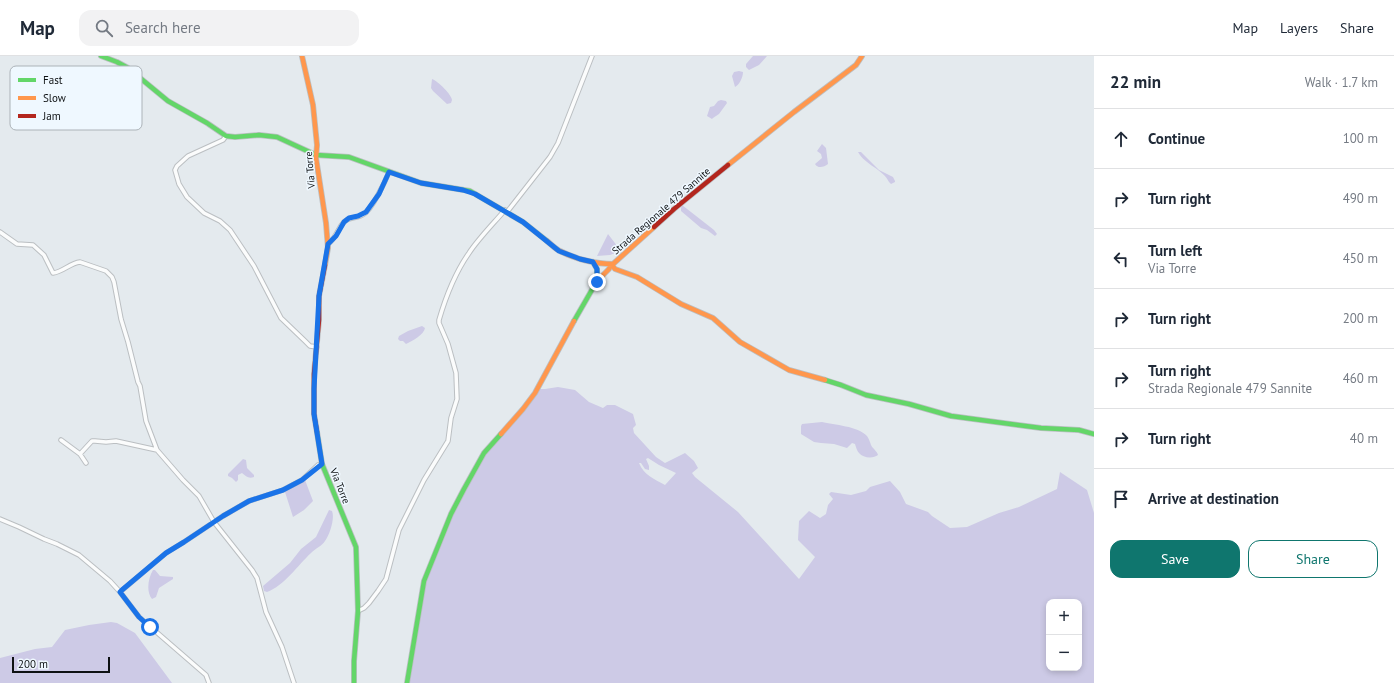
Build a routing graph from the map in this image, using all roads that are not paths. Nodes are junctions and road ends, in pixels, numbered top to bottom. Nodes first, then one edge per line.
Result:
1 (101, 56) edge
2 (115, 56) edge
3 (302, 56) edge
4 (592, 56) edge
5 (862, 56) edge
6 (117, 62) junction
7 (124, 66) edge
8 (142, 79) edge
9 (226, 136) junction
10 (316, 155) junction
11 (389, 172) junction
12 (506, 211) junction
13 (0, 232) edge
14 (328, 244) junction
15 (593, 262) junction
16 (611, 264) junction
17 (597, 282) junction
18 (317, 347) junction
19 (1094, 434) edge
20 (60, 440) dead end
21 (157, 450) junction
22 (80, 454) junction
23 (86, 464) dead end
24 (322, 464) junction
25 (0, 519) edge
26 (214, 522) junction
27 (120, 592) junction
28 (358, 611) junction
29 (209, 683) edge
30 (294, 683) edge
31 (354, 683) edge
32 (407, 683) edge

1 - 6 main road
2 - 6 street
3 - 10 main road, Via Torre
4 - 12 street
5 - 16 main road, Strada Regionale 479 Sannite
6 - 7 main road
8 - 9 main road
9 - 10 main road, Strada Regionale 479 Sannite
9 - 18 street
10 - 11 main road, Strada Regionale 479 Sannite
10 - 14 main road, Via Torre
11 - 12 main road, Strada Regionale 479 Sannite
11 - 14 street
12 - 15 main road, Strada Regionale 479 Sannite
12 - 28 street
13 - 21 street
14 - 18 main road, Via Torre
15 - 16 main road, Strada Regionale 479 Sannite
15 - 17 main road
16 - 17 main road
16 - 19 main road
17 - 32 main road
18 - 24 main road, Via Torre
20 - 22 street
21 - 22 street
21 - 26 street
22 - 23 street
24 - 26 street
24 - 28 main road, Via Torre
25 - 27 street
26 - 27 street
26 - 30 street
27 - 29 street
28 - 31 main road, Via Torre

